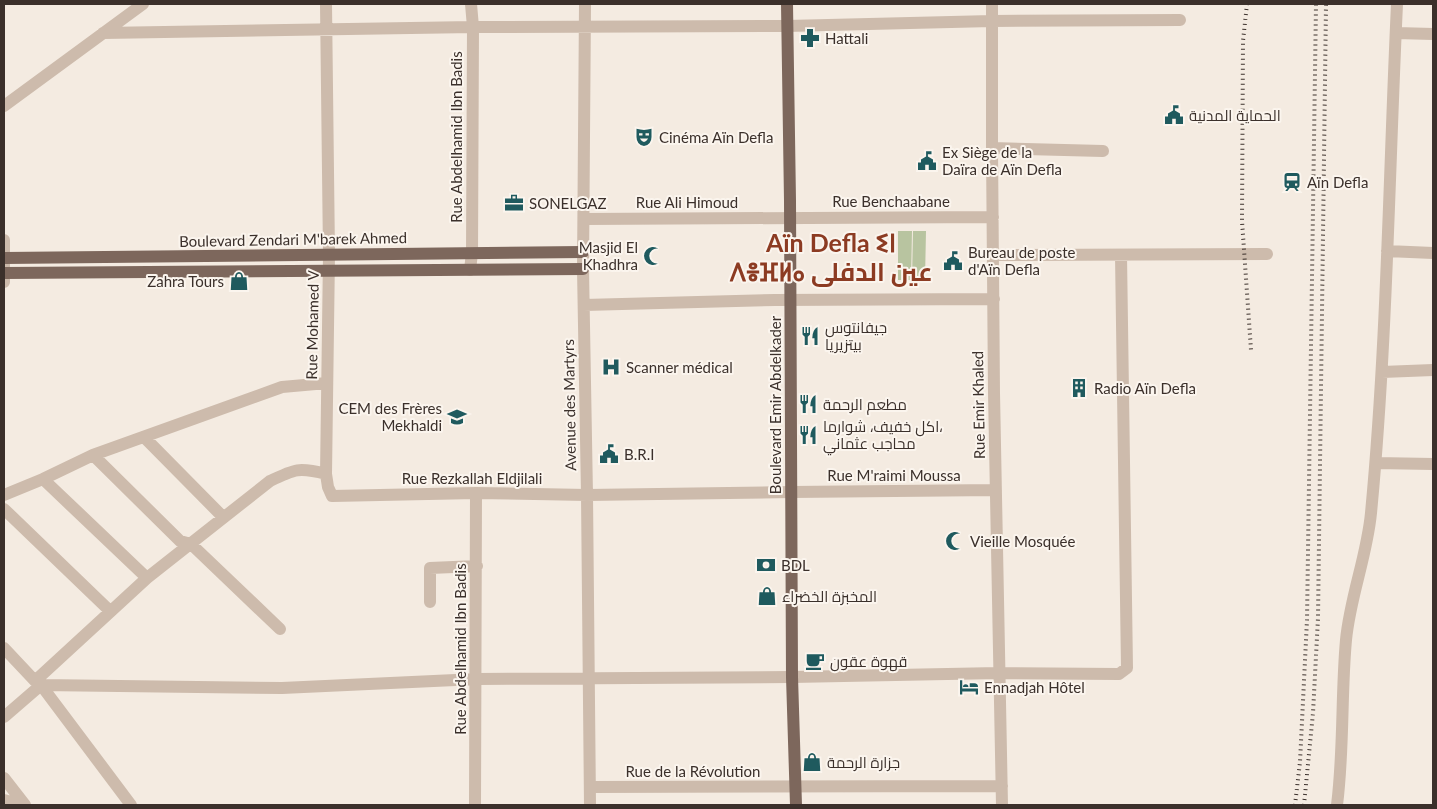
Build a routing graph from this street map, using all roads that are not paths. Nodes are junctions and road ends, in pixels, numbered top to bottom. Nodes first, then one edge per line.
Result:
1 (142, 4) edge
2 (326, 4) edge
3 (472, 4) edge
4 (585, 4) edge
5 (788, 4) edge
6 (992, 4) edge
7 (1397, 4) edge
8 (1180, 20) dead end
9 (992, 21) junction
10 (787, 26) junction
11 (473, 27) junction
12 (584, 27) junction
13 (326, 29) junction
14 (103, 33) junction
15 (1396, 33) junction
16 (1433, 34) edge
17 (4, 106) edge
18 (992, 148) junction
19 (1104, 151) dead end
20 (992, 217) junction
21 (790, 218) junction
22 (584, 219) junction
23 (4, 240) edge
24 (1387, 251) junction
25 (583, 252) junction
26 (472, 253) junction
27 (1433, 253) edge
28 (1266, 254) dead end
29 (330, 255) junction
30 (993, 255) junction
31 (1121, 255) junction
32 (4, 258) edge
33 (583, 268) junction
34 (329, 270) junction
35 (470, 270) junction
36 (4, 276) edge
37 (994, 299) junction
38 (791, 300) junction
39 (584, 305) junction
40 (1433, 370) edge
41 (1382, 372) junction
42 (327, 383) junction
43 (144, 437) junction
44 (93, 455) junction
45 (1376, 463) junction
46 (1433, 464) edge
47 (326, 474) junction
48 (43, 479) junction
49 (996, 490) junction
50 (792, 492) junction
51 (476, 493) junction
52 (4, 494) edge
53 (588, 495) junction
54 (332, 496) joint
55 (4, 509) edge
56 (223, 517) junction
57 (191, 544) junction
58 (476, 566) junction
59 (147, 578) junction
60 (430, 602) dead end
61 (110, 611) junction
62 (280, 630) dead end
63 (4, 648) edge
64 (999, 673) junction
65 (792, 677) junction
66 (589, 678) junction
67 (477, 679) junction
68 (38, 683) junction
69 (4, 717) edge
70 (4, 778) edge
71 (1002, 786) junction
72 (590, 787) junction
73 (797, 788) junction
74 (4, 800) edge
75 (23, 805) edge
76 (131, 805) edge
77 (475, 805) edge
78 (590, 805) edge
79 (796, 805) edge
80 (1002, 805) edge
81 (1337, 805) edge

1 - 14 street
2 - 13 street, Rue Mohamed V
3 - 11 street, Rue Abdelhamid Ibn Badis
4 - 12 street, Avenue des Martyrs
5 - 10 main road, Boulevard Emir Abdelkader
6 - 9 street, Rue Emir Khaled
7 - 15 street
8 - 9 street
9 - 10 street
9 - 18 street, Rue Emir Khaled
10 - 12 street
10 - 21 main road, Boulevard Emir Abdelkader
11 - 12 street
11 - 13 street
11 - 26 street, Rue Abdelhamid Ibn Badis
12 - 22 street, Avenue des Martyrs
13 - 14 street
13 - 29 street, Rue Mohamed V
14 - 17 street
15 - 16 street
15 - 24 street
18 - 19 street
18 - 20 street, Rue Emir Khaled
20 - 21 street, Rue Benchaabane
20 - 30 street, Rue Emir Khaled
21 - 22 street, Rue Ali Himoud
21 - 38 main road, Boulevard Emir Abdelkader
22 - 25 street, Avenue des Martyrs
23 - 32 street
24 - 27 street
24 - 41 street
25 - 26 main road, Boulevard Zendari M'barek Ahmed
25 - 33 street, Avenue des Martyrs
26 - 29 main road, Boulevard Zendari M'barek Ahmed
26 - 35 street, Rue Abdelhamid Ibn Badis
28 - 31 street
29 - 32 main road, Boulevard Zendari M'barek Ahmed
29 - 34 street, Rue Mohamed V
30 - 31 street
30 - 37 street, Rue Emir Khaled
31 - 64 street
32 - 36 street
33 - 35 main road
33 - 39 street, Avenue des Martyrs
34 - 35 main road
34 - 36 main road
34 - 42 street, Rue Mohamed V
37 - 38 street
37 - 49 street, Rue Emir Khaled
38 - 39 street
38 - 50 main road, Boulevard Emir Abdelkader
39 - 53 street, Avenue des Martyrs
40 - 41 street
41 - 45 street
42 - 43 street
42 - 47 street, Rue Mohamed V
43 - 44 street
43 - 56 street
44 - 48 street
44 - 57 street
45 - 46 street
45 - 81 street
47 - 54 street, Rue Mohamed V
47 - 56 street
48 - 52 street
48 - 59 street
49 - 50 street, Rue M'raimi Moussa
49 - 64 street, Rue Emir Khaled
50 - 53 street, Rue Rezkallah Eldjilali
50 - 65 main road, Boulevard Emir Abdelkader
51 - 53 street, Rue Rezkallah Eldjilali
51 - 54 street, Rue Rezkallah Eldjilali
51 - 58 street, Rue Abdelhamid Ibn Badis
53 - 66 street, Avenue des Martyrs
55 - 61 street
56 - 57 street
57 - 59 street
57 - 62 street
58 - 60 street
58 - 67 street, Rue Abdelhamid Ibn Badis
59 - 61 street
61 - 68 street
63 - 68 street
64 - 65 street
64 - 71 street, Rue Emir Khaled
65 - 66 street
65 - 73 main road, Boulevard Emir Abdelkader
66 - 67 street
66 - 72 street, Avenue des Martyrs
67 - 68 street
67 - 77 street, Rue Abdelhamid Ibn Badis
68 - 69 street
68 - 76 street
70 - 75 street
71 - 73 street, Rue de la Révolution
71 - 80 street, Rue Emir Khaled
72 - 73 street, Rue de la Révolution
72 - 78 street, Avenue des Martyrs
73 - 79 main road, Boulevard Emir Abdelkader
74 - 75 street

